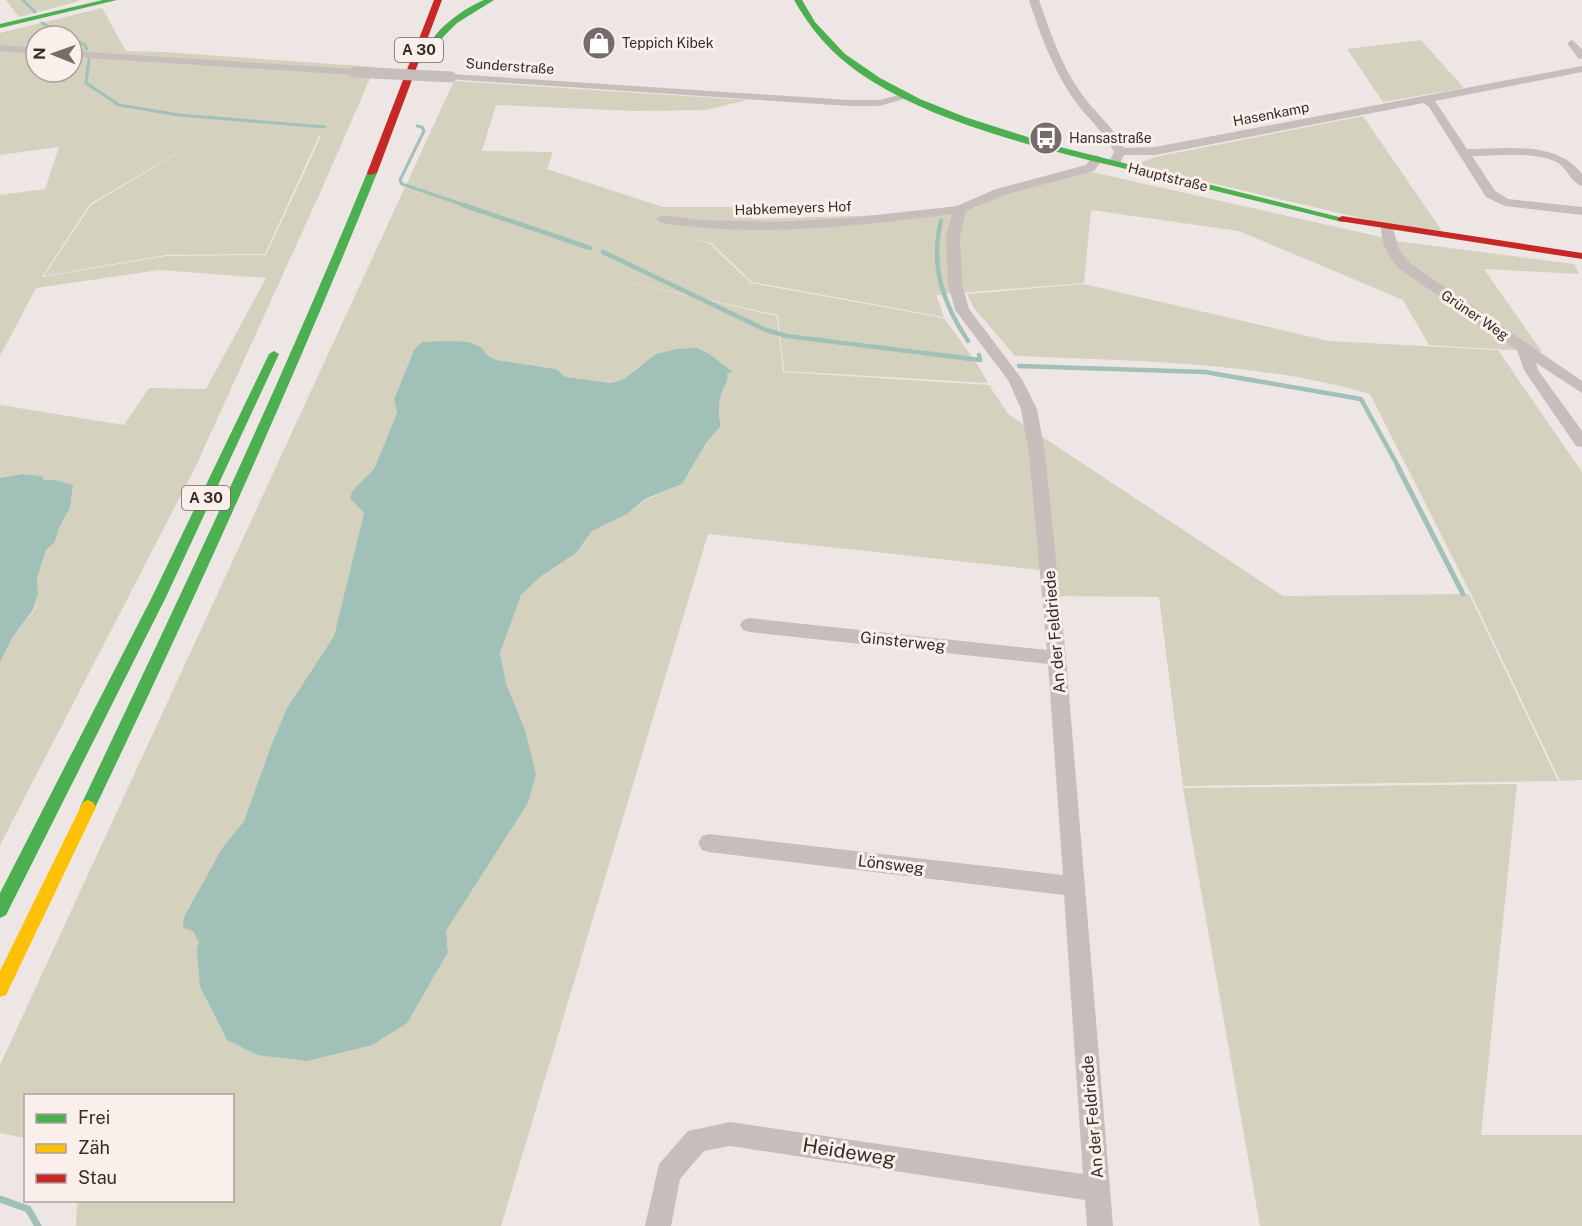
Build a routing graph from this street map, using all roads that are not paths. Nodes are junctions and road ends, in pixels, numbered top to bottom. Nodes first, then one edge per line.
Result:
1 (113, 0) edge
2 (438, 0) edge
3 (490, 0) edge
4 (798, 0) edge
5 (1034, 0) edge
6 (0, 26) edge
7 (1572, 43) dead end
8 (0, 48) edge
9 (24, 50) edge
10 (84, 55) edge
11 (1582, 56) edge
12 (396, 65) dead end
13 (1582, 69) edge
14 (387, 87) dead end
15 (908, 96) junction
16 (401, 100) junction
17 (1427, 100) junction
18 (1462, 152) junction
19 (1110, 158) junction
20 (1582, 182) edge
21 (960, 209) junction
22 (1582, 211) edge
23 (662, 219) dead end
24 (1386, 228) junction
25 (1582, 256) edge
26 (280, 340) dead end
27 (1524, 348) junction
28 (1582, 388) edge
29 (1582, 442) edge
30 (749, 625) dead end
31 (1057, 658) junction
32 (709, 843) dead end
33 (1073, 886) junction
34 (0, 910) edge
35 (0, 989) edge
36 (1097, 1189) junction
37 (658, 1226) edge
38 (1100, 1226) edge

1 - 6 main road
2 - 16 main road, A 30
3 - 16 main road
4 - 15 main road, Hauptstraße
5 - 19 street
7 - 11 street
8 - 9 street
10 - 15 street, Sunderstraße, bridge
12 - 14 main road, A 30
13 - 17 street, Hasenkamp
15 - 19 main road, Hauptstraße
16 - 35 main road, A 30
17 - 18 street
17 - 19 street, Hasenkamp
18 - 20 street
18 - 22 street
19 - 21 street
19 - 24 main road, Hauptstraße
21 - 23 street, Habkemeyers Hof
21 - 31 street, An der Feldriede
24 - 25 main road, Hauptstraße
24 - 27 street, Grüner Weg
26 - 34 main road, A 30
27 - 28 street, Grüner Weg
27 - 29 street
30 - 31 street, Ginsterweg
31 - 33 street, An der Feldriede
32 - 33 street, Lönsweg
33 - 36 street, An der Feldriede
36 - 37 street, Heideweg
36 - 38 street, An der Feldriede

